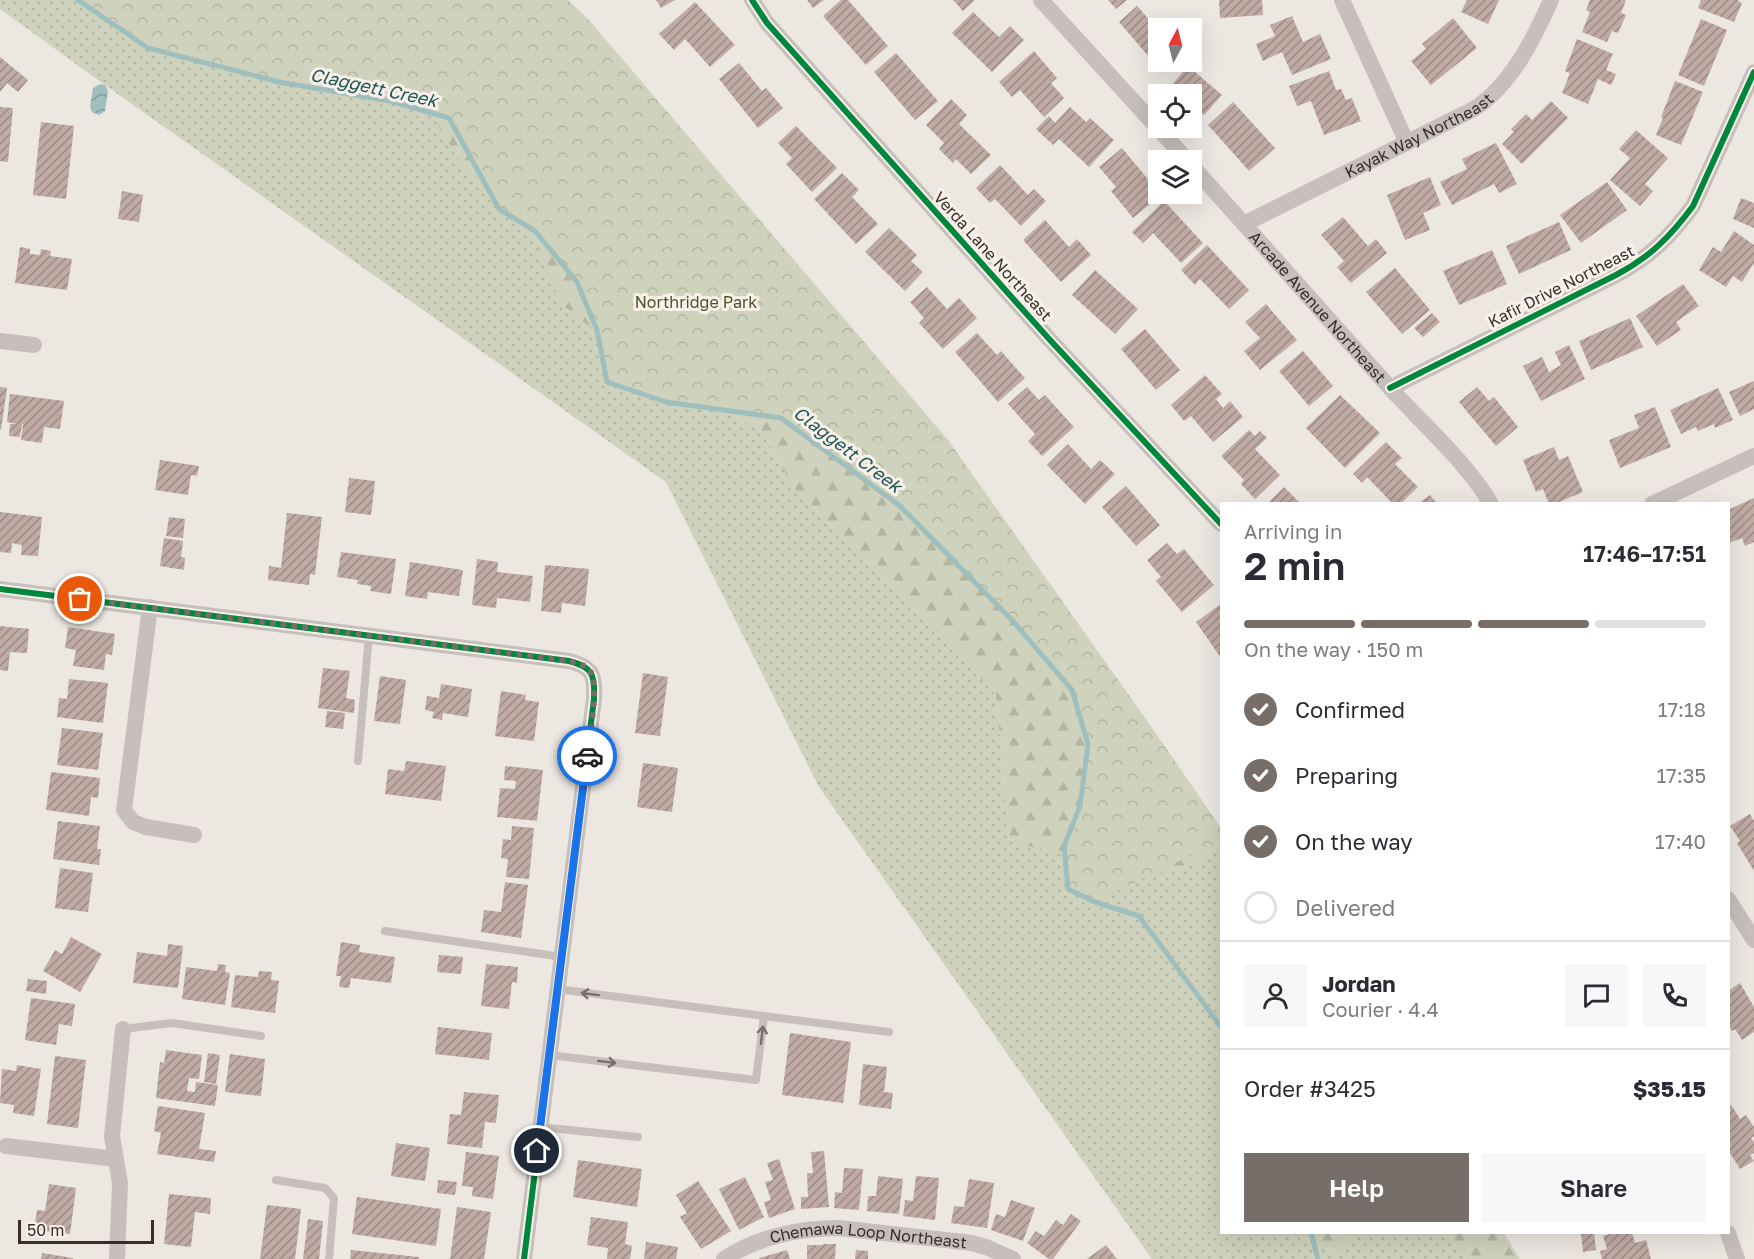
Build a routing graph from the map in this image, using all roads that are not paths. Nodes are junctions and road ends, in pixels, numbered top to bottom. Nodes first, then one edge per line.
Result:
1 (752, 0) edge
2 (1041, 0) edge
3 (1342, 0) edge
4 (1551, 0) edge
5 (1754, 72) edge
6 (1407, 143) junction
7 (1178, 150) edge
8 (1202, 177) edge
9 (1244, 224) junction
10 (0, 341) edge
11 (34, 345) dead end
12 (1390, 388) junction
13 (1754, 456) edge
14 (1490, 502) edge
15 (1656, 502) edge
16 (1220, 523) edge
17 (0, 589) edge
18 (150, 607) junction
19 (369, 635) junction
20 (358, 761) dead end
21 (194, 835) dead end
22 (1730, 902) edge
23 (385, 931) dead end
24 (1754, 940) edge
25 (562, 957) junction
26 (557, 989) junction
27 (764, 1016) junction
28 (123, 1029) joint
29 (889, 1032) dead end
30 (261, 1036) dead end
31 (549, 1055) junction
32 (540, 1127) junction
33 (638, 1137) dead end
34 (6, 1146) dead end
35 (116, 1159) junction
36 (276, 1180) dead end
37 (1728, 1234) edge
38 (117, 1259) edge
39 (329, 1259) edge
40 (524, 1259) edge
41 (724, 1259) edge
42 (1013, 1259) edge
43 (1737, 1259) edge

1 - 16 street, Verda Lane Northeast
2 - 7 street
3 - 6 street
4 - 6 street, Kayak Way Northeast
5 - 12 street, Kafir Drive Northeast
6 - 9 street, Kayak Way Northeast
8 - 9 street, Arcade Avenue Northeast
9 - 12 street, Arcade Avenue Northeast
10 - 11 street
12 - 14 street, Arcade Avenue Northeast
13 - 15 street
17 - 18 street
18 - 19 street
18 - 21 street
19 - 20 lane
19 - 25 street
22 - 24 street
23 - 25 lane
25 - 26 street
27 -> 26 lane
26 - 31 street
27 - 29 lane
31 -> 27 lane
28 - 30 lane
28 - 35 street
31 - 32 street
32 - 33 lane
32 - 40 street
34 - 35 street
35 - 38 street
36 - 39 lane
37 - 43 street
41 - 42 street, Chemawa Loop Northeast

